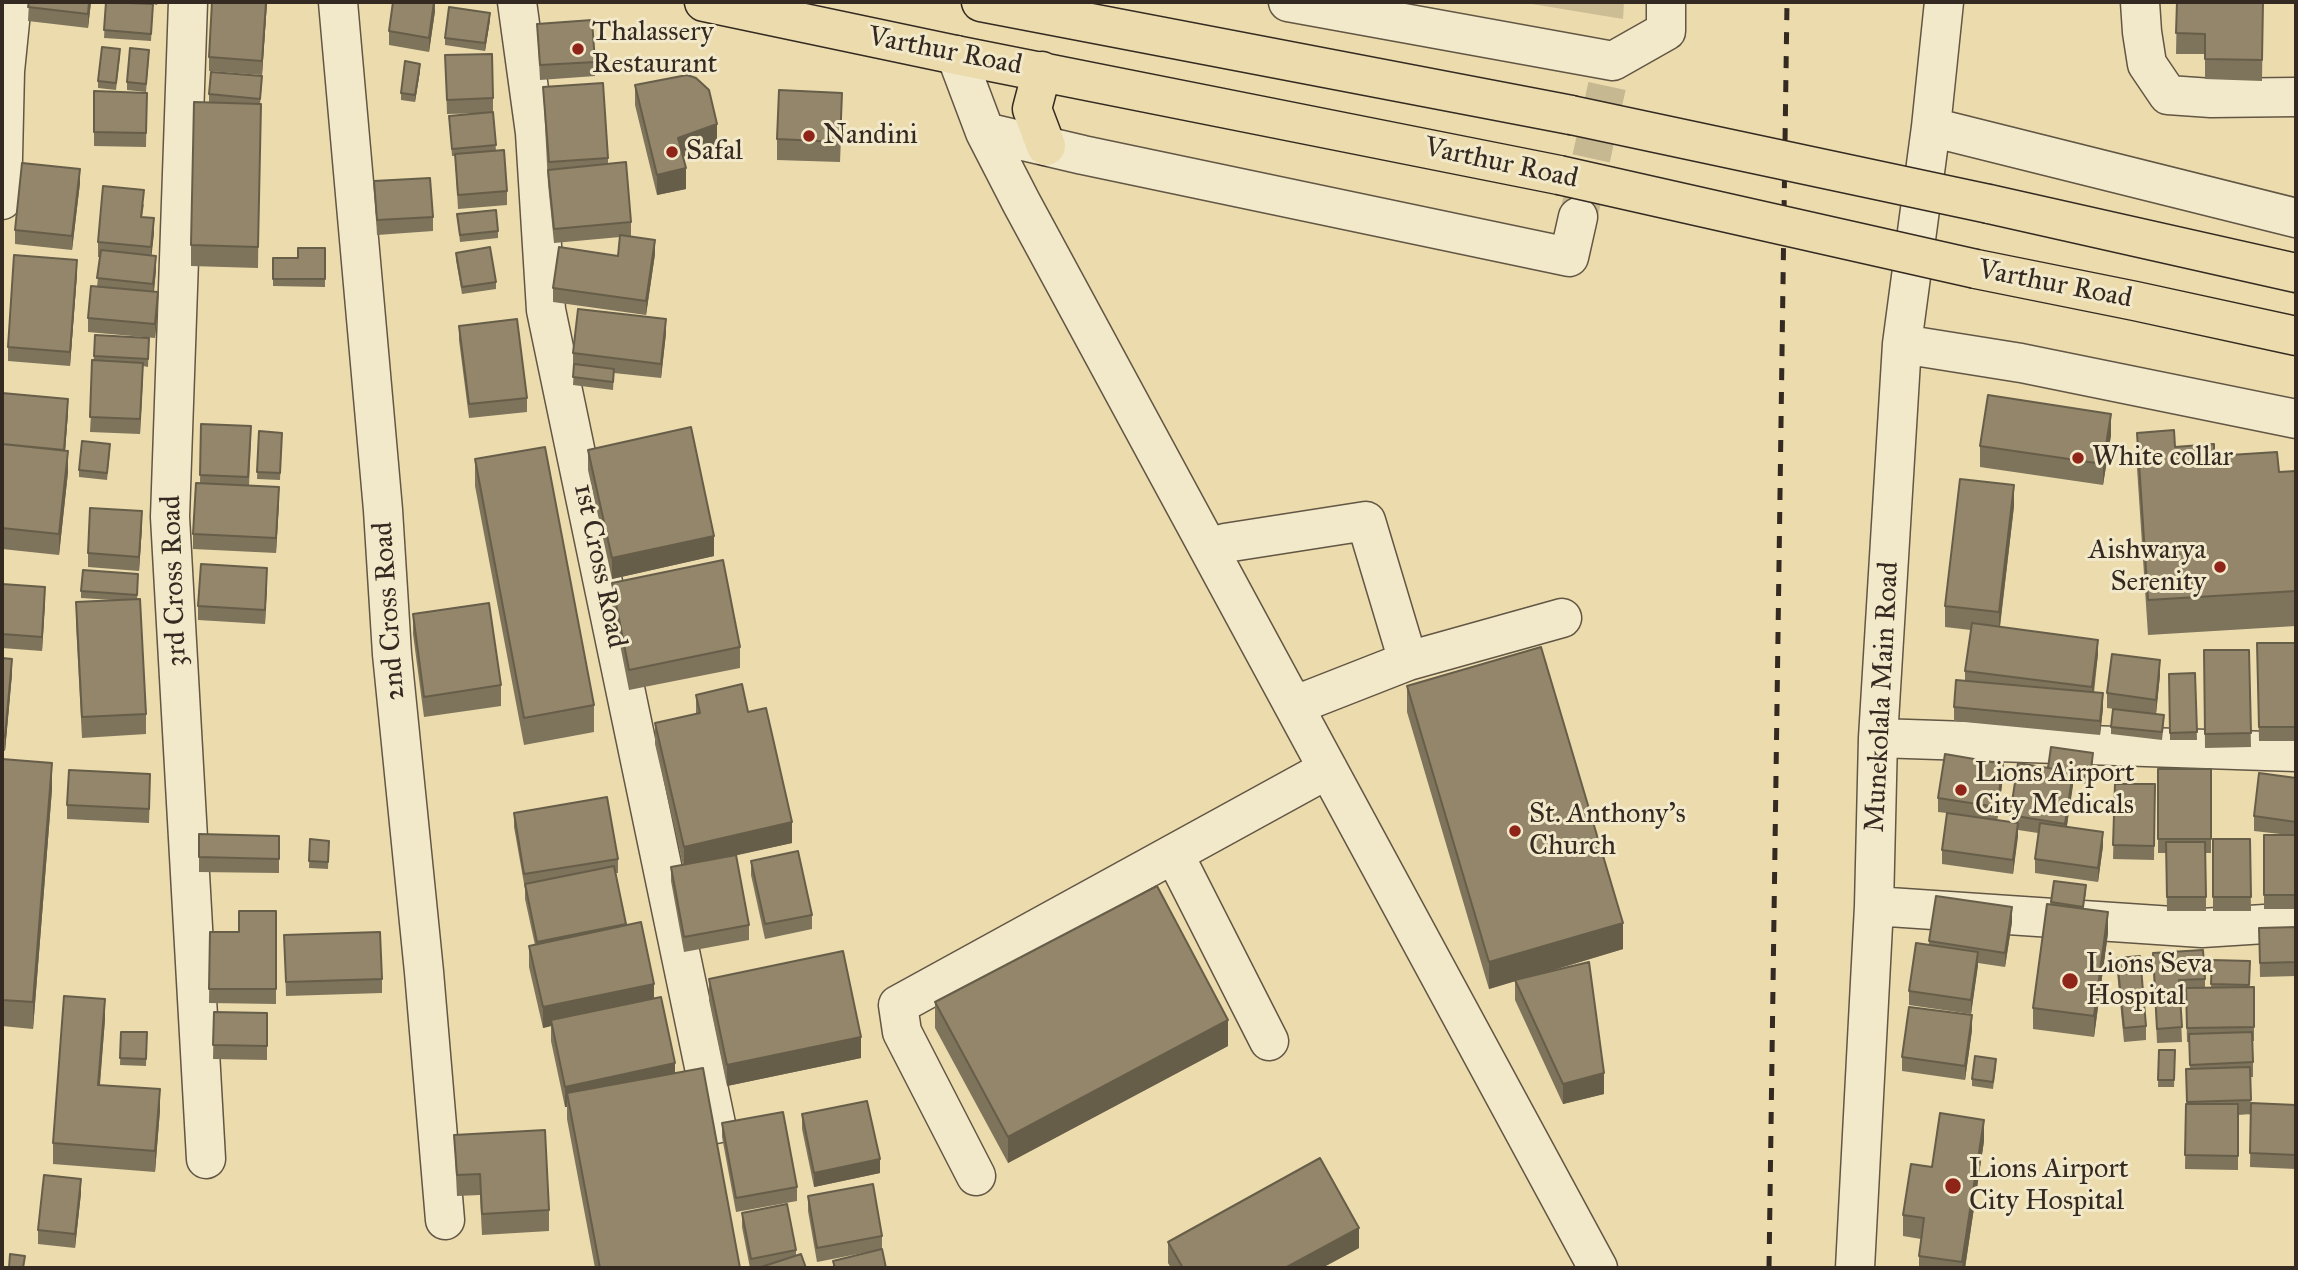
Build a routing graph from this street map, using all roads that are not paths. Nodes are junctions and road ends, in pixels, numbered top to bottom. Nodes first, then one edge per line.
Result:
1 (12, 2) edge
2 (188, 2) edge
3 (338, 2) edge
4 (517, 2) edge
5 (704, 2) edge
6 (981, 2) edge
7 (1289, 2) edge
8 (1666, 2) edge
9 (1944, 2) edge
10 (2140, 2) edge
11 (956, 55) junction
12 (1042, 71) junction
13 (2296, 97) edge
14 (1931, 127) junction
15 (985, 132) junction
16 (1046, 146) junction
17 (2, 200) edge
18 (1578, 217) tunnel mouth
19 (2296, 218) edge
20 (2296, 273) edge
21 (2296, 336) edge
22 (1902, 344) junction
23 (2296, 419) edge
24 (1209, 549) junction
25 (1562, 618) dead end
26 (1408, 661) junction
27 (1293, 704) junction
28 (1878, 738) junction
29 (2296, 752) edge
30 (1328, 769) junction
31 (1174, 854) junction
32 (1874, 906) junction
33 (2296, 922) edge
34 (1269, 1041) dead end
35 (716, 1124) edge
36 (206, 1159) dead end
37 (976, 1176) dead end
38 (445, 1220) dead end
39 (1598, 1268) edge
40 (1855, 1268) edge

1 - 17 street
2 - 36 street, 3rd Cross Road
3 - 38 street, 2nd Cross Road
4 - 35 street, 1st Cross Road
5 - 11 main road, Varthur Road
6 - 20 main road, Varthur Road, bridge
7 - 8 street
9 - 14 street, Munekolala Main Road
10 - 13 street
11 - 12 main road, Varthur Road
11 - 15 street
12 - 16 main road
12 - 21 main road, Varthur Road, bridge
14 - 19 street
14 - 22 street, Munekolala Main Road
15 - 16 street
15 - 24 street
16 - 18 street
22 - 23 street
22 - 28 street, Munekolala Main Road
24 - 26 street
24 - 27 street
25 - 26 street
26 - 27 street
27 - 30 street
28 - 29 street
28 - 32 street, Munekolala Main Road
30 - 31 street
30 - 39 street
31 - 34 street
31 - 37 street
32 - 33 street
32 - 40 street, Munekolala Main Road

